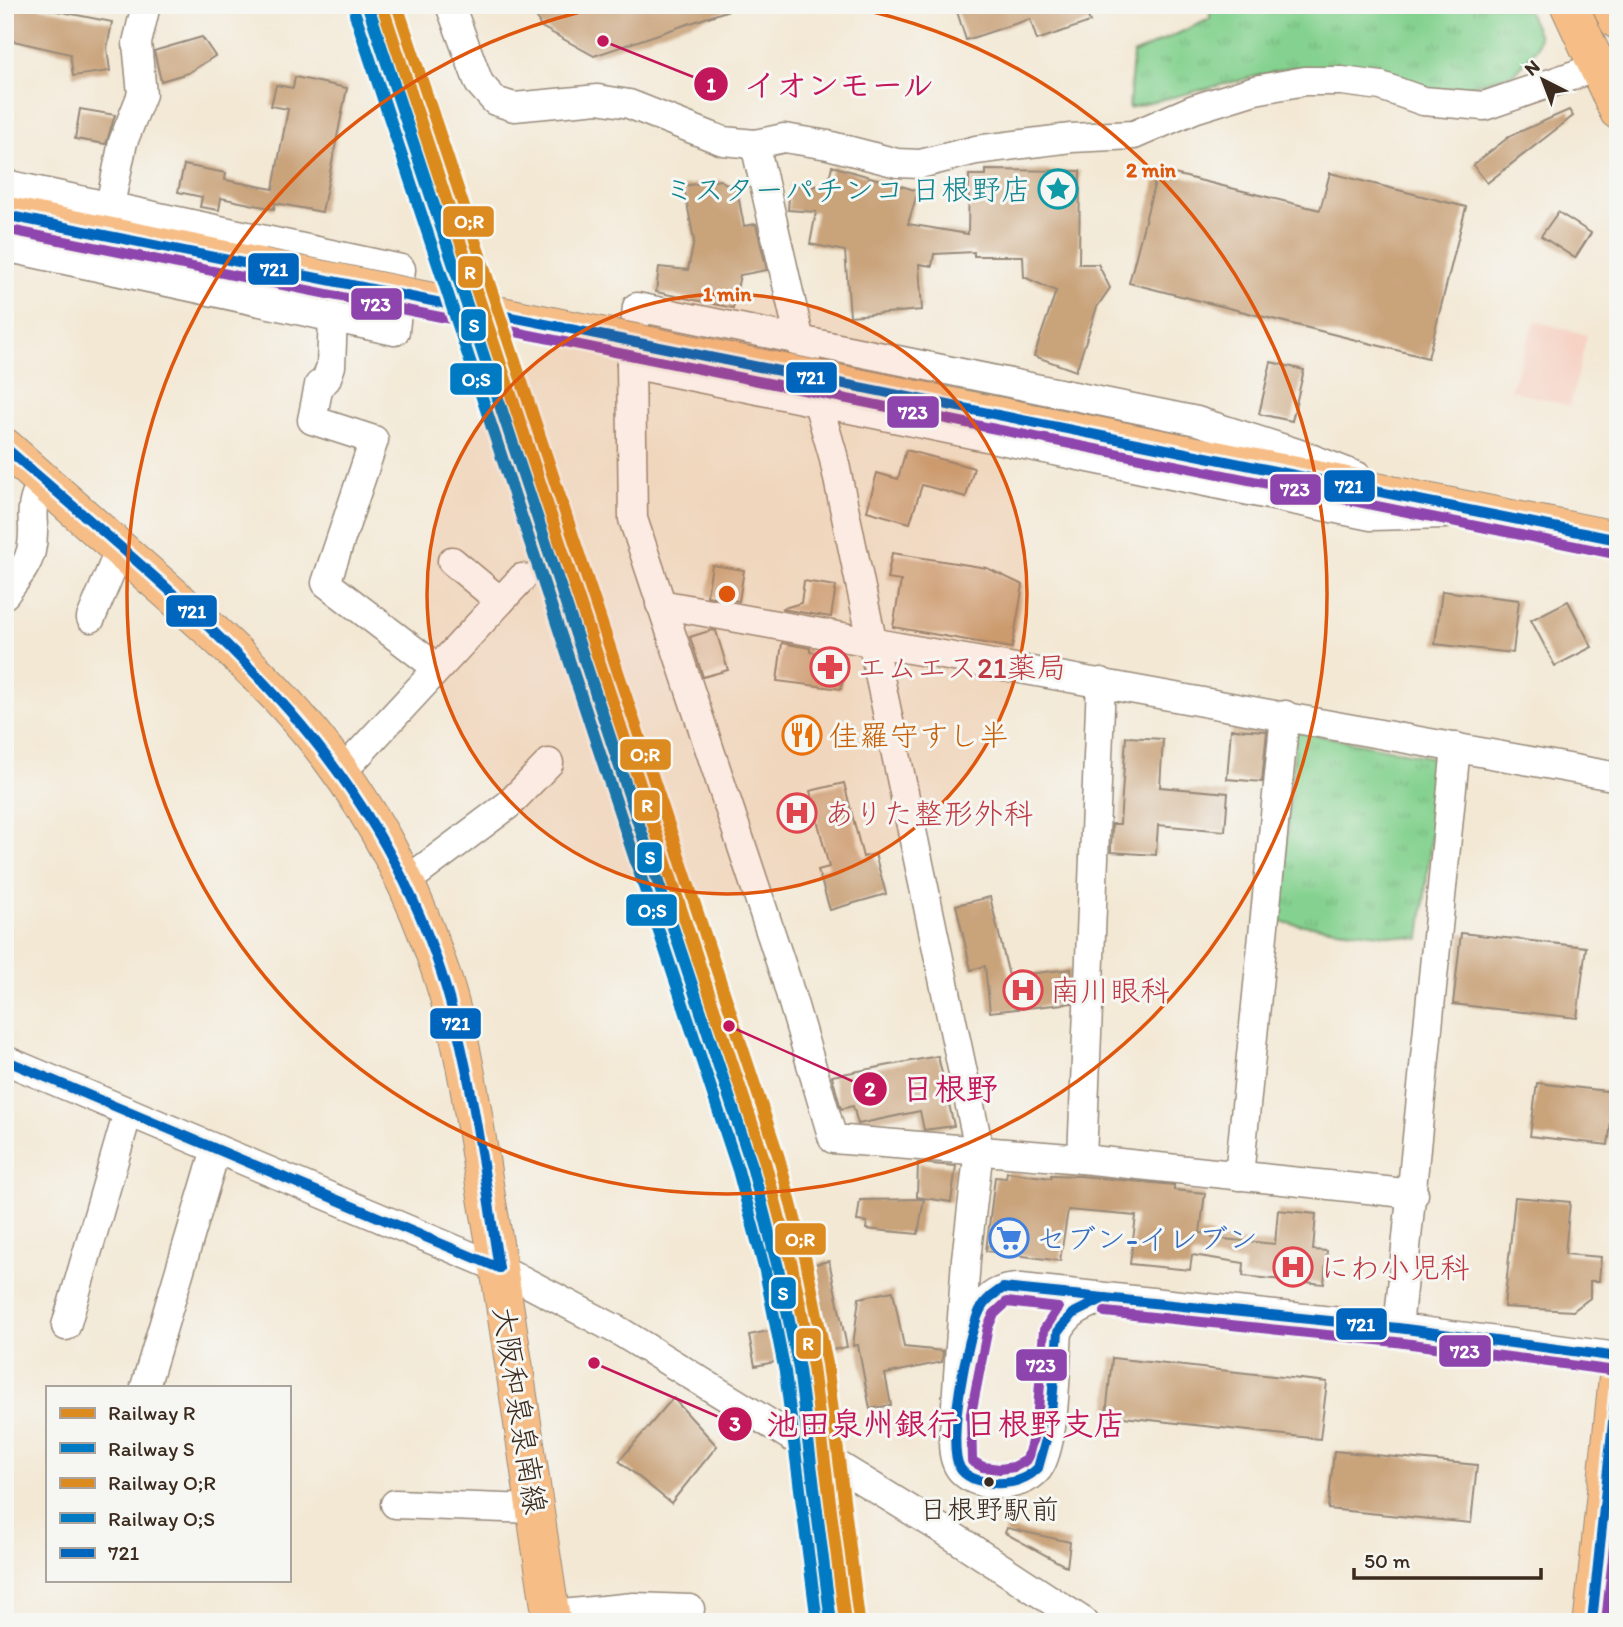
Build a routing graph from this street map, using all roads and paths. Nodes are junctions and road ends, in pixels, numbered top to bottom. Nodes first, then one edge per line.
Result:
1 (450, 5) edge
2 (1569, 5) edge
3 (1611, 5) edge
4 (139, 7) edge
5 (1618, 21) edge
6 (1609, 64) edge
7 (1618, 111) edge
8 (755, 144) junction
9 (5, 184) edge
10 (110, 205) junction
11 (5, 215) edge
12 (5, 247) edge
13 (333, 317) junction
14 (800, 341) junction
15 (631, 364) junction
16 (818, 403) junction
17 (5, 447) edge
18 (43, 481) junction
19 (1418, 500) junction
20 (1475, 512) junction
21 (1618, 540) edge
22 (120, 550) junction
23 (452, 561) dead end
24 (522, 578) dead end
25 (5, 594) edge
26 (500, 601) junction
27 (660, 604) junction
28 (91, 618) dead end
29 (872, 640) junction
30 (438, 668) junction
31 (1101, 682) junction
32 (1285, 715) junction
33 (1456, 747) junction
34 (549, 763) dead end
35 (341, 773) junction
36 (1618, 777) edge
37 (404, 883) junction
38 (5, 1060) edge
39 (128, 1112) junction
40 (216, 1149) junction
41 (979, 1149) junction
42 (1083, 1159) junction
43 (1239, 1176) junction
44 (1414, 1194) junction
45 (499, 1268) junction
46 (1104, 1298) junction
47 (986, 1300) junction
48 (66, 1326) dead end
49 (1398, 1328) junction
50 (1058, 1332) junction
51 (1618, 1357) edge
52 (1618, 1372) edge
53 (145, 1386) edge
54 (956, 1420) junction
55 (395, 1504) dead end
56 (535, 1509) junction
57 (691, 1609) dead end
58 (551, 1618) edge
59 (1084, 1622) edge
60 (1592, 1622) edge

1 - 8 street
2 - 6 main road
3 - 5 main road
4 - 10 street
6 - 7 main road
6 - 8 street
8 - 14 street
9 - 10 street
10 - 13 street
11 - 19 main road, bridge
12 - 13 street
13 - 30 street
14 - 15 street
14 - 16 street
14 - 19 street
15 - 16 street
15 - 27 street
16 - 20 street
16 - 29 street
17 - 18 main road, 大阪和泉泉南線
18 - 22 main road, 大阪和泉泉南線
18 - 25 street
19 - 20 main road
20 - 21 main road
22 - 28 street
22 - 35 main road, 大阪和泉泉南線
23 - 26 street
24 - 26 street
26 - 30 street
27 - 29 street
27 - 41 street
29 - 31 street
29 - 41 street
30 - 35 street
31 - 32 street
31 - 42 street
32 - 33 street
32 - 43 street
33 - 36 street
33 - 44 street
34 - 37 street
35 - 37 main road, 大阪和泉泉南線
37 - 45 main road, 大阪和泉泉南線
38 - 39 street
39 - 40 street
39 - 48 street
40 - 45 street
40 - 53 street
41 - 42 street
41 - 54 street
42 - 43 street
43 - 44 street
44 - 49 street
45 - 56 main road, 大阪和泉泉南線
45 - 59 street
46 - 47 street
46 - 49 street
46 - 50 street
47 - 50 street
47 - 54 street
49 - 51 street
50 - 54 street
52 - 60 main road
55 - 56 street
56 - 58 main road, 大阪和泉泉南線
57 - 58 street

